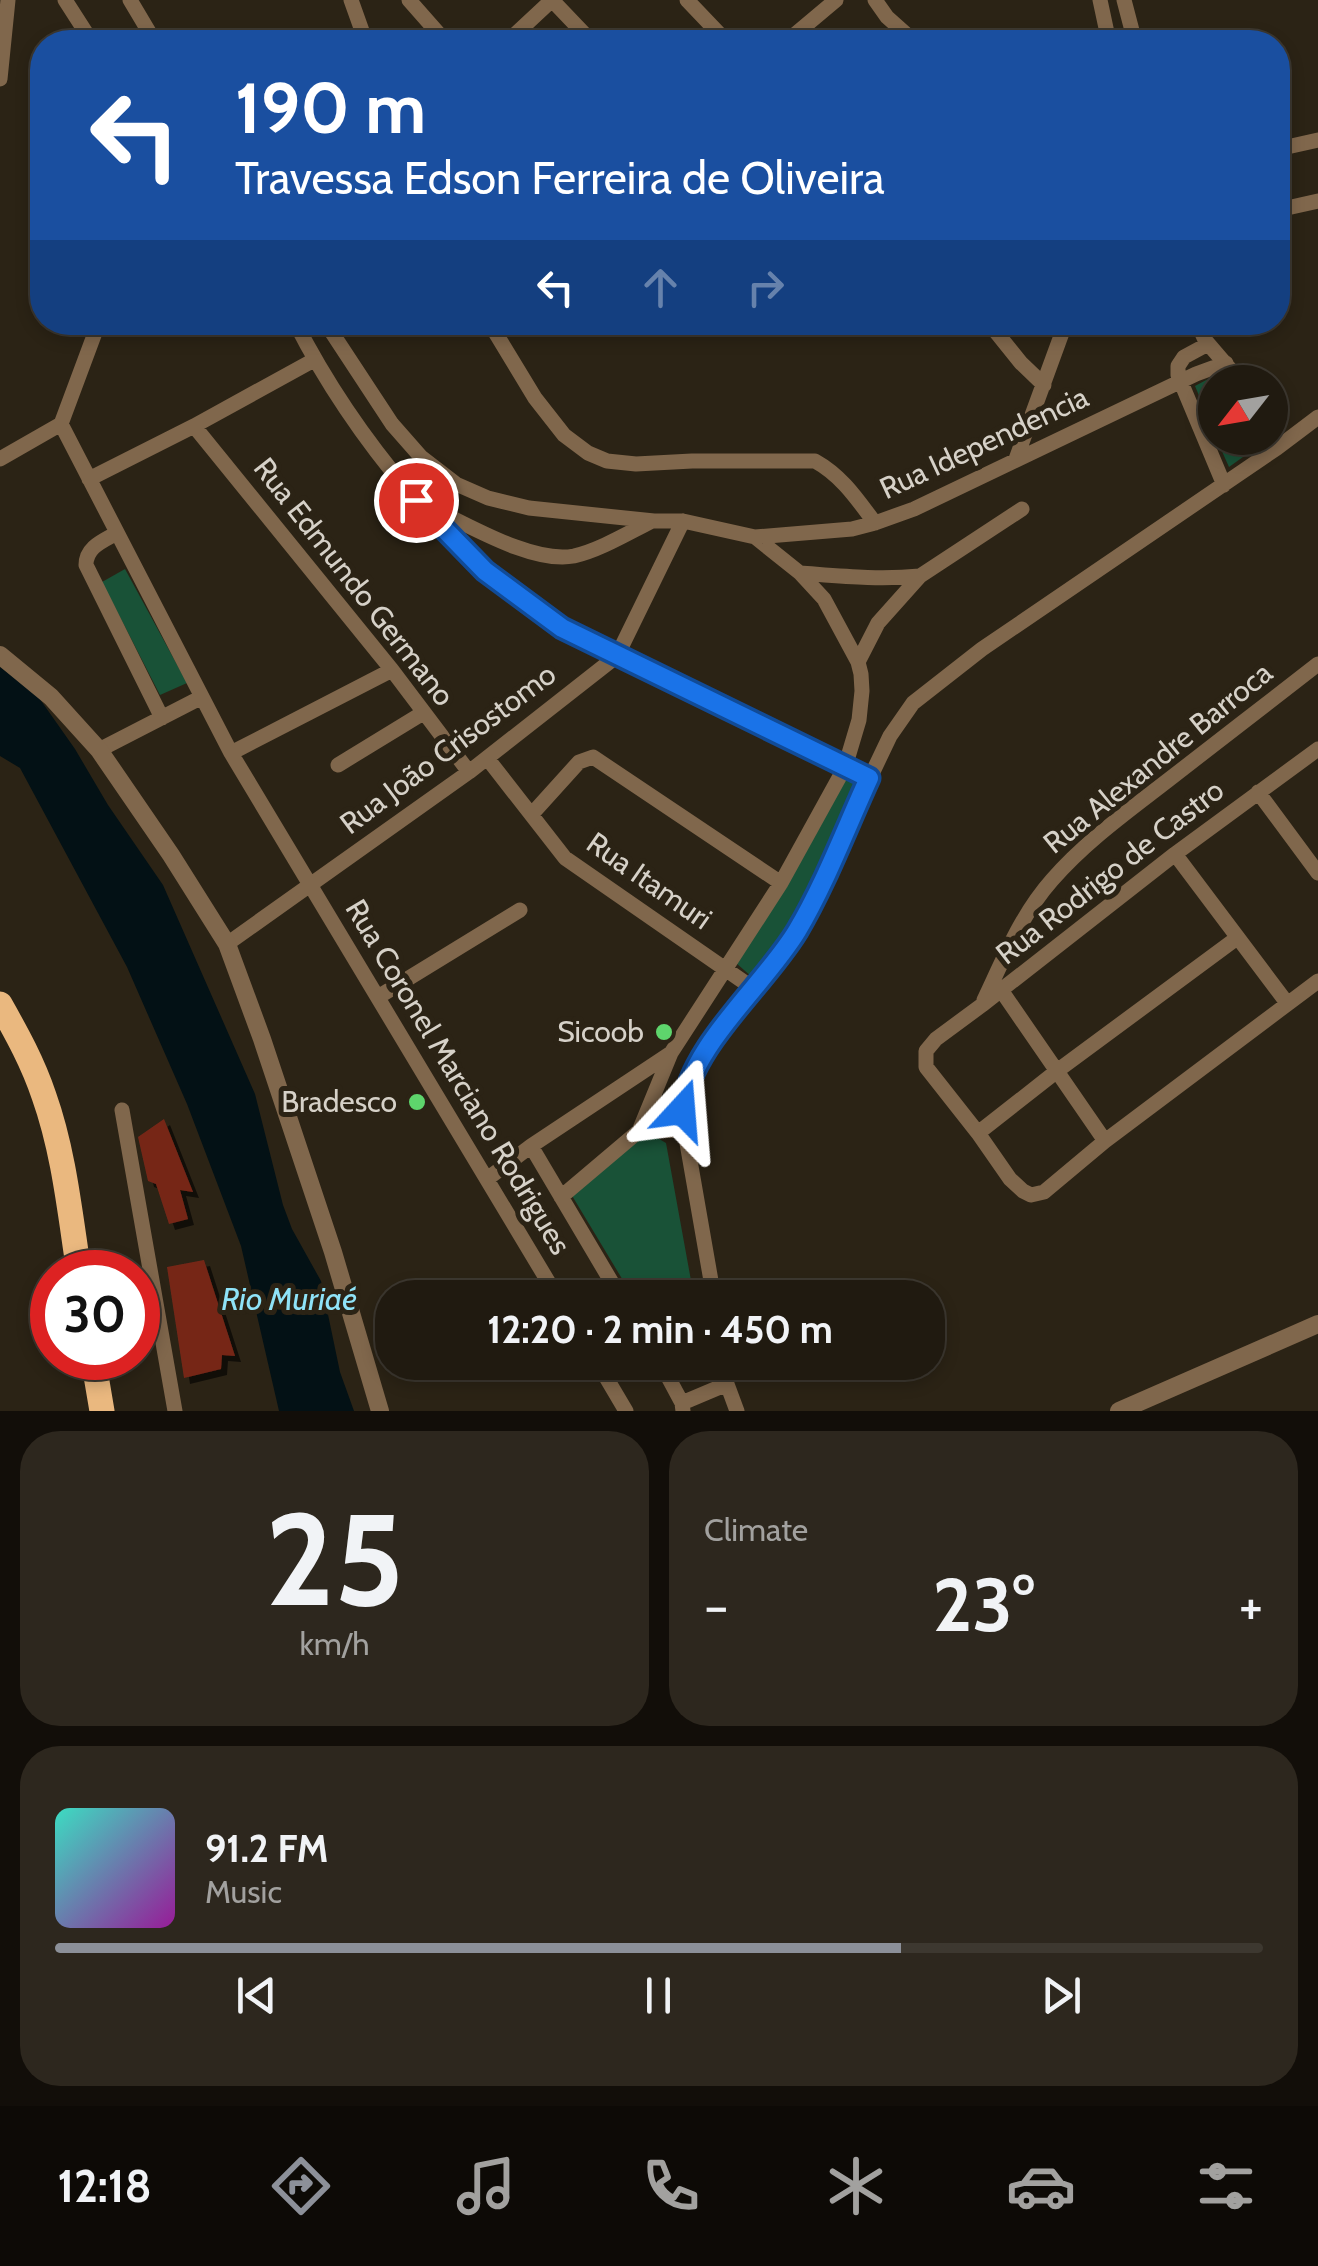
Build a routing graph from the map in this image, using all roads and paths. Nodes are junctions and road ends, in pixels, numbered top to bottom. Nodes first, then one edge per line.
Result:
1 (8, 0) edge
2 (65, 0) edge
3 (130, 0) edge
4 (351, 0) edge
5 (408, 0) edge
6 (552, 0) edge
7 (687, 0) edge
8 (874, 0) edge
9 (1100, 0) edge
10 (1124, 0) edge
11 (828, 3) edge
12 (84, 30) edge
13 (148, 30) edge
14 (362, 30) edge
15 (435, 30) edge
16 (521, 30) edge
17 (581, 30) edge
18 (716, 30) edge
19 (806, 30) edge
20 (901, 30) edge
21 (1106, 30) edge
22 (1132, 30) edge
23 (0, 78) edge
24 (1318, 140) edge
25 (1290, 147) edge
26 (1318, 201) edge
27 (1290, 207) edge
28 (95, 335) edge
29 (302, 335) edge
30 (334, 335) edge
31 (496, 335) edge
32 (998, 335) edge
33 (1061, 335) edge
34 (1204, 335) edge
35 (1208, 344) junction
36 (314, 360) junction
37 (1226, 363) joint
38 (1181, 383) junction
39 (1044, 385) junction
40 (1318, 417) edge
41 (60, 424) junction
42 (194, 426) junction
43 (1288, 433) edge
44 (1258, 455) edge
45 (0, 459) edge
46 (1016, 459) junction
47 (89, 479) junction
48 (1224, 485) junction
49 (416, 500) junction
50 (1022, 508) dead end
51 (654, 521) junction
52 (683, 521) junction
53 (875, 524) junction
54 (117, 533) junction
55 (755, 538) junction
56 (800, 573) junction
57 (920, 576) junction
58 (0, 656) edge
59 (617, 656) junction
60 (858, 662) junction
61 (1318, 664) edge
62 (392, 670) junction
63 (202, 697) junction
64 (423, 713) junction
65 (162, 718) junction
66 (1318, 749) edge
67 (99, 750) junction
68 (231, 753) junction
69 (487, 758) junction
70 (338, 766) dead end
71 (844, 766) junction
72 (469, 772) junction
73 (869, 778) junction
74 (1258, 792) junction
75 (532, 814) junction
76 (1175, 854) junction
77 (1318, 872) edge
78 (781, 883) junction
79 (310, 885) junction
80 (520, 910) dead end
81 (1237, 938) junction
82 (228, 944) junction
83 (724, 968) junction
84 (1318, 981) edge
85 (754, 989) junction
86 (1001, 990) junction
87 (378, 997) junction
88 (1288, 1003) junction
89 (0, 1004) edge
90 (982, 1006) junction
91 (671, 1053) junction
92 (1057, 1071) junction
93 (122, 1110) dead end
94 (638, 1130) junction
95 (684, 1130) junction
96 (978, 1133) junction
97 (1105, 1141) junction
98 (531, 1146) junction
99 (488, 1179) junction
100 (560, 1198) junction
101 (75, 1250) edge
102 (547, 1280) edge
103 (610, 1280) edge
104 (711, 1280) edge
105 (1318, 1324) edge
106 (97, 1380) edge
107 (608, 1380) edge
108 (669, 1380) edge
109 (726, 1380) edge
110 (727, 1384) junction
111 (683, 1407) edge
112 (102, 1411) edge
113 (175, 1411) edge
114 (380, 1411) edge
115 (626, 1411) edge
116 (737, 1411) edge
117 (1119, 1411) edge

1 - 23 street
2 - 12 street
3 - 13 street
4 - 14 street
5 - 15 street
6 - 16 street
6 - 17 street
7 - 18 street
8 - 20 street
9 - 21 street
10 - 22 street
11 - 19 street
24 - 25 street
26 - 27 street
28 - 41 street
29 - 36 street
30 - 51 street
31 - 53 street
32 - 39 street
33 - 39 street
34 - 35 street
35 - 37 street
35 - 38 street
36 - 42 street
36 - 49 street
37 - 38 street, Rua Idependencia
38 - 46 street, Rua Idependencia
38 - 48 street
39 - 46 street
40 - 43 street
41 - 45 street
41 - 47 street, Rua Coronel Marciano Rodrigues
42 - 47 street
42 - 62 street, Rua Edmundo Germano
44 - 48 street
46 - 53 street, Rua Idependencia
47 - 54 street, Rua Coronel Marciano Rodrigues
48 - 73 street
49 - 51 street
49 - 59 street
50 - 57 street
51 - 52 street
52 - 55 street
52 - 59 street
53 - 55 street, Rua Idependencia
54 - 63 street, Rua Coronel Marciano Rodrigues
54 - 65 street
55 - 56 street
56 - 57 street
56 - 60 street
57 - 60 street
58 - 67 street
59 - 69 street, Rua João Crisostomo
59 - 71 street
60 - 71 street
61 - 90 street, Rua Alexandre Barroca
62 - 64 street, Rua Edmundo Germano
62 - 68 street
63 - 65 street
63 - 68 street, Rua Coronel Marciano Rodrigues
64 - 70 street
64 - 72 street, Rua Edmundo Germano
65 - 67 street
66 - 74 street, Rua Rodrigo de Castro
67 - 82 street
68 - 79 street, Rua Coronel Marciano Rodrigues
69 - 72 street, Rua João Crisostomo
69 - 75 street, Rua Itamuri
71 - 73 street
71 - 78 street
72 - 79 street, Rua João Crisostomo
73 - 85 street
74 - 76 street, Rua Rodrigo de Castro
74 - 77 street
75 - 78 street
75 - 83 street, Rua Itamuri
76 - 81 street
76 - 86 street, Rua Rodrigo de Castro
78 - 83 street
79 - 82 street, Rua João Crisostomo
79 - 87 street, Rua Coronel Marciano Rodrigues
80 - 87 street
81 - 88 street
81 - 92 street
82 - 114 street
83 - 85 street, Rua Itamuri
83 - 91 street
84 - 88 street
85 - 95 street
86 - 90 street, Rua Rodrigo de Castro
86 - 92 street
87 - 99 street, Rua Coronel Marciano Rodrigues
88 - 97 street
89 - 101 highway
90 - 96 street, Rua Rodrigo de Castro
91 - 94 street
91 - 98 street
92 - 96 street
92 - 97 street
93 - 113 street
94 - 95 street
94 - 100 street
95 - 104 street
96 - 97 street
98 - 99 street
98 - 100 street
99 - 102 street, Rua Coronel Marciano Rodrigues
100 - 103 street
105 - 117 street
106 - 112 highway
107 - 115 street
108 - 111 street
109 - 110 street
110 - 111 street
110 - 116 street

